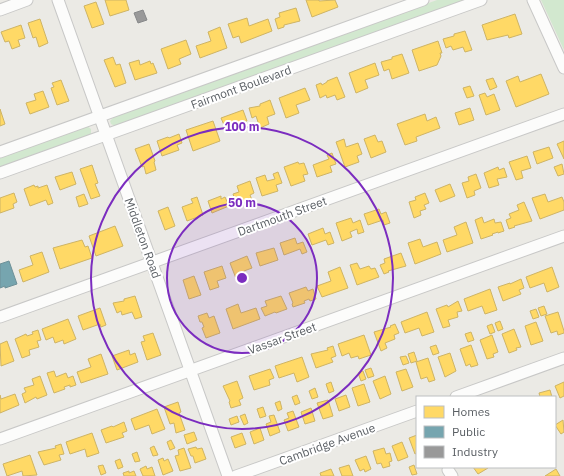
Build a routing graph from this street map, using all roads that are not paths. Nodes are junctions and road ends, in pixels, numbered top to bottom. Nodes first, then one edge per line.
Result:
1 (27, 0) edge
2 (58, 0) edge
3 (423, 0) edge
4 (481, 0) edge
5 (533, 0) edge
6 (0, 10) edge
7 (564, 68) edge
8 (564, 114) edge
9 (100, 117) junction
10 (106, 135) junction
11 (0, 152) edge
12 (0, 173) edge
13 (564, 236) edge
14 (152, 262) junction
15 (0, 317) edge
16 (564, 358) edge
17 (191, 370) junction
18 (459, 396) edge
19 (416, 411) edge
20 (0, 439) edge
21 (228, 476) edge
22 (236, 476) edge

1 - 6 street
2 - 9 street, Middleton Road
3 - 9 street, Fairmont Boulevard
4 - 10 street, Fairmont Boulevard
5 - 7 street
8 - 14 street, Dartmouth Street
9 - 10 street, Middleton Road
9 - 11 street, Fairmont Boulevard
10 - 12 street, Fairmont Boulevard
10 - 14 street, Middleton Road
13 - 17 street, Vassar Street
14 - 15 street, Dartmouth Street
14 - 17 street, Middleton Road
16 - 18 street
17 - 20 street, Vassar Street
17 - 21 street, Middleton Road
19 - 22 street, Cambridge Avenue

